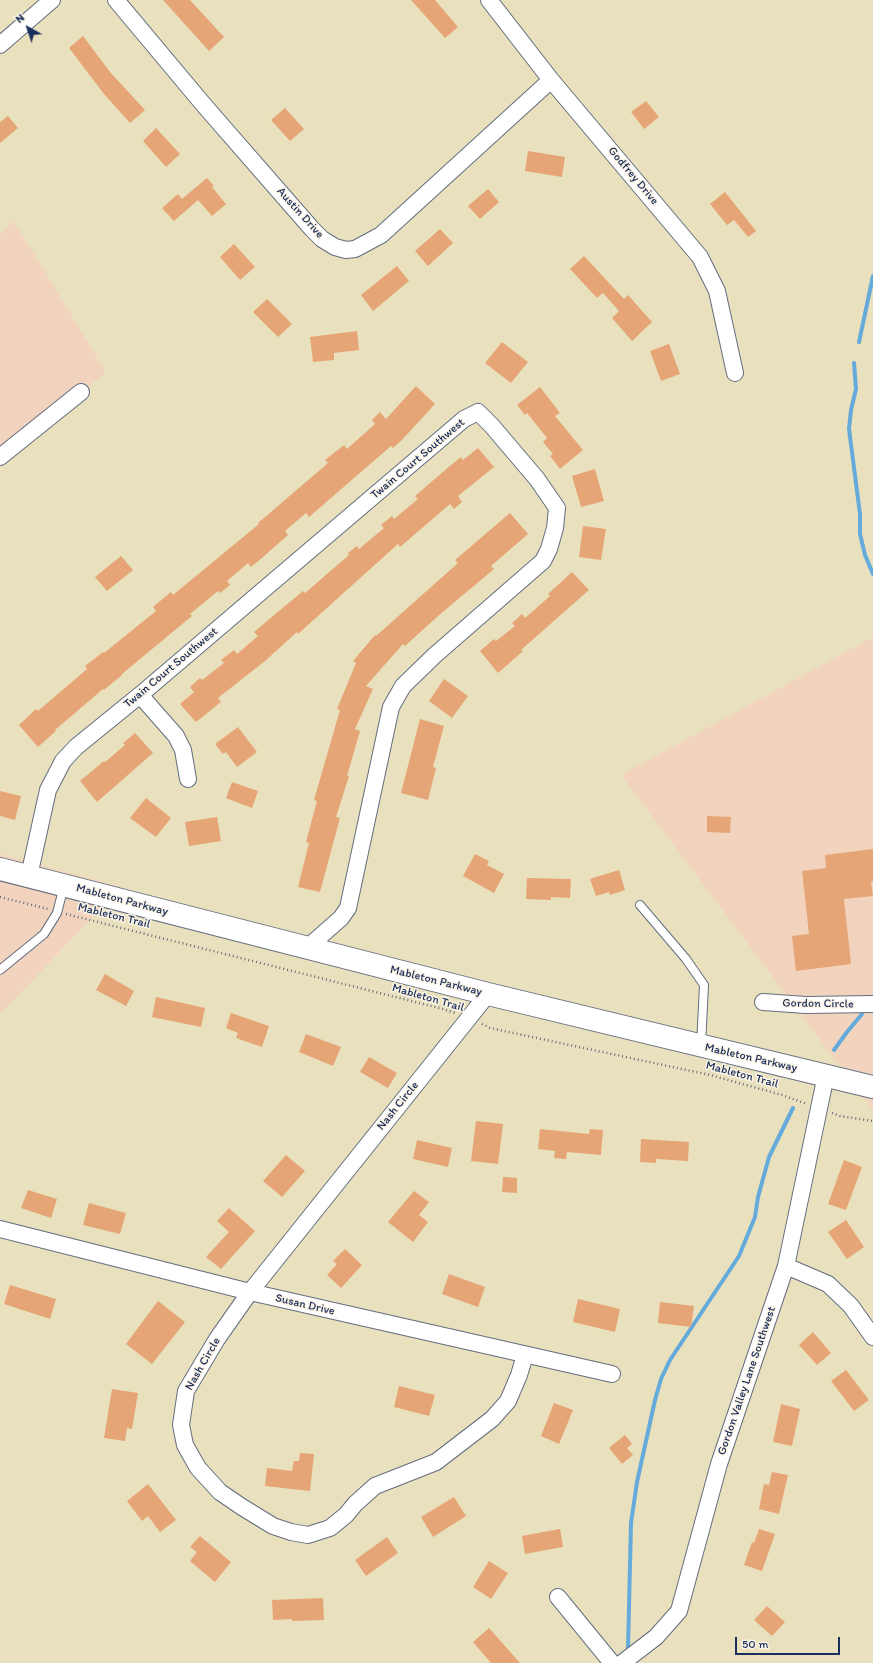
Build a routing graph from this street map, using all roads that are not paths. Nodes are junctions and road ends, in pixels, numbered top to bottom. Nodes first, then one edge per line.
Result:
1 (52, 0) edge
2 (116, 0) edge
3 (489, 0) edge
4 (0, 45) edge
5 (551, 80) junction
6 (735, 373) dead end
7 (81, 392) dead end
8 (0, 457) edge
9 (140, 695) junction
10 (188, 779) dead end
11 (0, 869) edge
12 (29, 876) junction
13 (64, 885) junction
14 (640, 905) dead end
15 (307, 948) junction
16 (0, 970) edge
17 (488, 994) junction
18 (762, 1002) dead end
19 (873, 1004) edge
20 (701, 1046) junction
21 (826, 1075) junction
22 (873, 1087) edge
23 (0, 1229) edge
24 (786, 1266) junction
25 (250, 1292) junction
26 (873, 1337) edge
27 (525, 1355) junction
28 (612, 1374) dead end
29 (558, 1597) dead end
30 (612, 1663) edge
31 (622, 1663) edge

1 - 4 street
2 - 5 street, Austin Drive
3 - 5 street, Godfrey Drive
5 - 6 street, Godfrey Drive
7 - 8 street
9 - 10 street
9 - 12 street, Twain Court Southwest
9 - 15 street, Twain Court Southwest
11 - 12 main road, Mableton Parkway
12 - 13 main road, Mableton Parkway
13 - 15 main road, Mableton Parkway
13 - 16 lane
14 - 20 lane
15 - 17 main road, Mableton Parkway
17 - 20 main road, Mableton Parkway
17 - 25 street, Nash Circle
18 - 19 street, Gordon Circle
20 - 21 main road, Mableton Parkway
21 - 22 main road, Mableton Parkway
21 - 24 street, Gordon Valley Lane Southwest
23 - 25 street, Susan Drive
24 - 26 street
24 - 31 street, Gordon Valley Lane Southwest
25 - 27 street, Susan Drive
25 - 27 street, Nash Circle
27 - 28 street, Susan Drive
29 - 30 street

